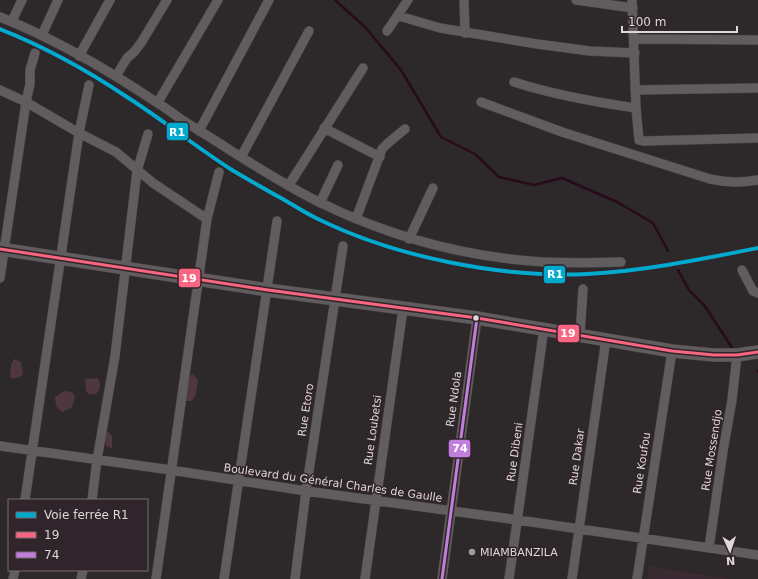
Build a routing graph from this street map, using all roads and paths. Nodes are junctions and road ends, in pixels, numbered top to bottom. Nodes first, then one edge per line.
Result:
1 (22, 0) edge
2 (58, 0) edge
3 (110, 0) edge
4 (167, 0) edge
5 (218, 0) edge
6 (269, 0) edge
7 (408, 0) edge
8 (464, 0) edge
9 (576, 0) edge
10 (633, 4) edge
11 (0, 16) edge
12 (399, 16) junction
13 (12, 21) junction
14 (309, 31) dead end
15 (387, 31) dead end
16 (465, 33) junction
17 (42, 35) junction
18 (634, 39) junction
19 (758, 40) edge
20 (35, 53) dead end
21 (635, 53) junction
22 (80, 56) junction
23 (363, 68) dead end
24 (116, 76) junction
25 (514, 82) dead end
26 (89, 85) dead end
27 (758, 88) edge
28 (0, 90) edge
29 (635, 90) junction
30 (26, 102) junction
31 (158, 102) junction
32 (481, 102) dead end
33 (636, 108) junction
34 (324, 128) junction
35 (405, 129) dead end
36 (199, 130) junction
37 (79, 133) junction
38 (148, 134) dead end
39 (758, 138) edge
40 (241, 157) junction
41 (380, 157) junction
42 (338, 165) dead end
43 (137, 171) junction
44 (219, 172) dead end
45 (758, 180) edge
46 (289, 185) junction
47 (432, 188) dead end
48 (320, 203) junction
49 (207, 219) junction
50 (356, 219) junction
51 (277, 221) dead end
52 (409, 239) junction
53 (343, 246) dead end
54 (2, 250) edge
55 (61, 259) junction
56 (622, 262) dead end
57 (126, 268) junction
58 (742, 270) dead end
59 (0, 278) edge
60 (199, 279) junction
61 (583, 289) dead end
62 (268, 290) junction
63 (758, 293) edge
64 (336, 299) junction
65 (403, 309) junction
66 (477, 318) junction
67 (544, 328) junction
68 (580, 335) junction
69 (606, 339) junction
70 (672, 351) junction
71 (758, 352) edge
72 (737, 355) junction
73 (0, 446) edge
74 (32, 450) junction
75 (97, 460) junction
76 (171, 470) junction
77 (238, 482) junction
78 (306, 491) junction
79 (25, 499) edge
80 (92, 499) edge
81 (375, 501) junction
82 (452, 512) junction
83 (518, 520) junction
84 (578, 530) junction
85 (642, 539) junction
86 (709, 548) junction
87 (758, 556) edge
88 (156, 579) edge
89 (224, 579) edge
90 (295, 579) edge
91 (365, 579) edge
92 (442, 579) edge
93 (509, 579) edge
94 (572, 579) edge
95 (637, 579) edge

1 - 13 street
2 - 17 street
3 - 22 street
4 - 24 street
5 - 31 street
6 - 36 street
7 - 12 street
8 - 16 street
9 - 10 street
10 - 18 street
11 - 13 street
12 - 15 street
12 - 16 street
13 - 17 street
14 - 40 street
16 - 21 street
17 - 22 street
18 - 19 street
18 - 21 street
20 - 30 street
21 - 29 street
22 - 24 street
23 - 34 street
24 - 31 street
25 - 33 street
26 - 37 street
27 - 29 street
28 - 30 street
29 - 33 street
30 - 37 street
30 - 54 street
31 - 36 street
32 - 45 street
33 - 39 street
34 - 41 street
34 - 46 street
35 - 41 street
36 - 40 street
37 - 43 street
37 - 55 street
38 - 43 street
40 - 46 street
41 - 50 street
42 - 48 street
43 - 49 street
43 - 57 street
44 - 49 street
46 - 48 street
47 - 52 street
48 - 50 street
49 - 60 street
50 - 52 street
51 - 62 street
52 - 56 street
53 - 64 street, Rue Etoro
54 - 55 street
54 - 59 street
55 - 57 street
55 - 74 street
57 - 60 street
57 - 75 street
58 - 63 street
60 - 62 street
60 - 76 street
61 - 68 street
62 - 64 street
62 - 77 street
64 - 65 street
64 - 78 street, Rue Etoro
65 - 66 street
65 - 81 street, Rue Loubetsi
66 - 67 street
66 - 82 street, Rue Ndola
67 - 68 street
67 - 83 street, Rue Dibeni
68 - 69 street
69 - 70 street
69 - 84 street, Rue Dakar
70 - 72 street
70 - 85 street, Rue Koufou
71 - 72 street
72 - 86 street, Rue Mossendjo
73 - 74 street, Boulevard du Général Charles de Gaulle
74 - 75 street, Boulevard du Général Charles de Gaulle
74 - 79 street
75 - 76 street, Boulevard du Général Charles de Gaulle
75 - 80 street
76 - 77 street, Boulevard du Général Charles de Gaulle
76 - 88 street
77 - 78 street, Boulevard du Général Charles de Gaulle
77 - 89 street
78 - 81 street, Boulevard du Général Charles de Gaulle
78 - 90 street, Rue Etoro
81 - 82 street, Boulevard du Général Charles de Gaulle
81 - 91 street, Rue Loubetsi
82 - 83 street, Boulevard du Général Charles de Gaulle
82 - 92 street, Rue Ndola
83 - 84 street, Boulevard du Général Charles de Gaulle
83 - 93 street, Rue Dibeni
84 - 85 street, Boulevard du Général Charles de Gaulle
84 - 94 street, Rue Dakar
85 - 86 street, Boulevard du Général Charles de Gaulle
85 - 95 street, Rue Koufou
86 - 87 street, Boulevard du Général Charles de Gaulle

